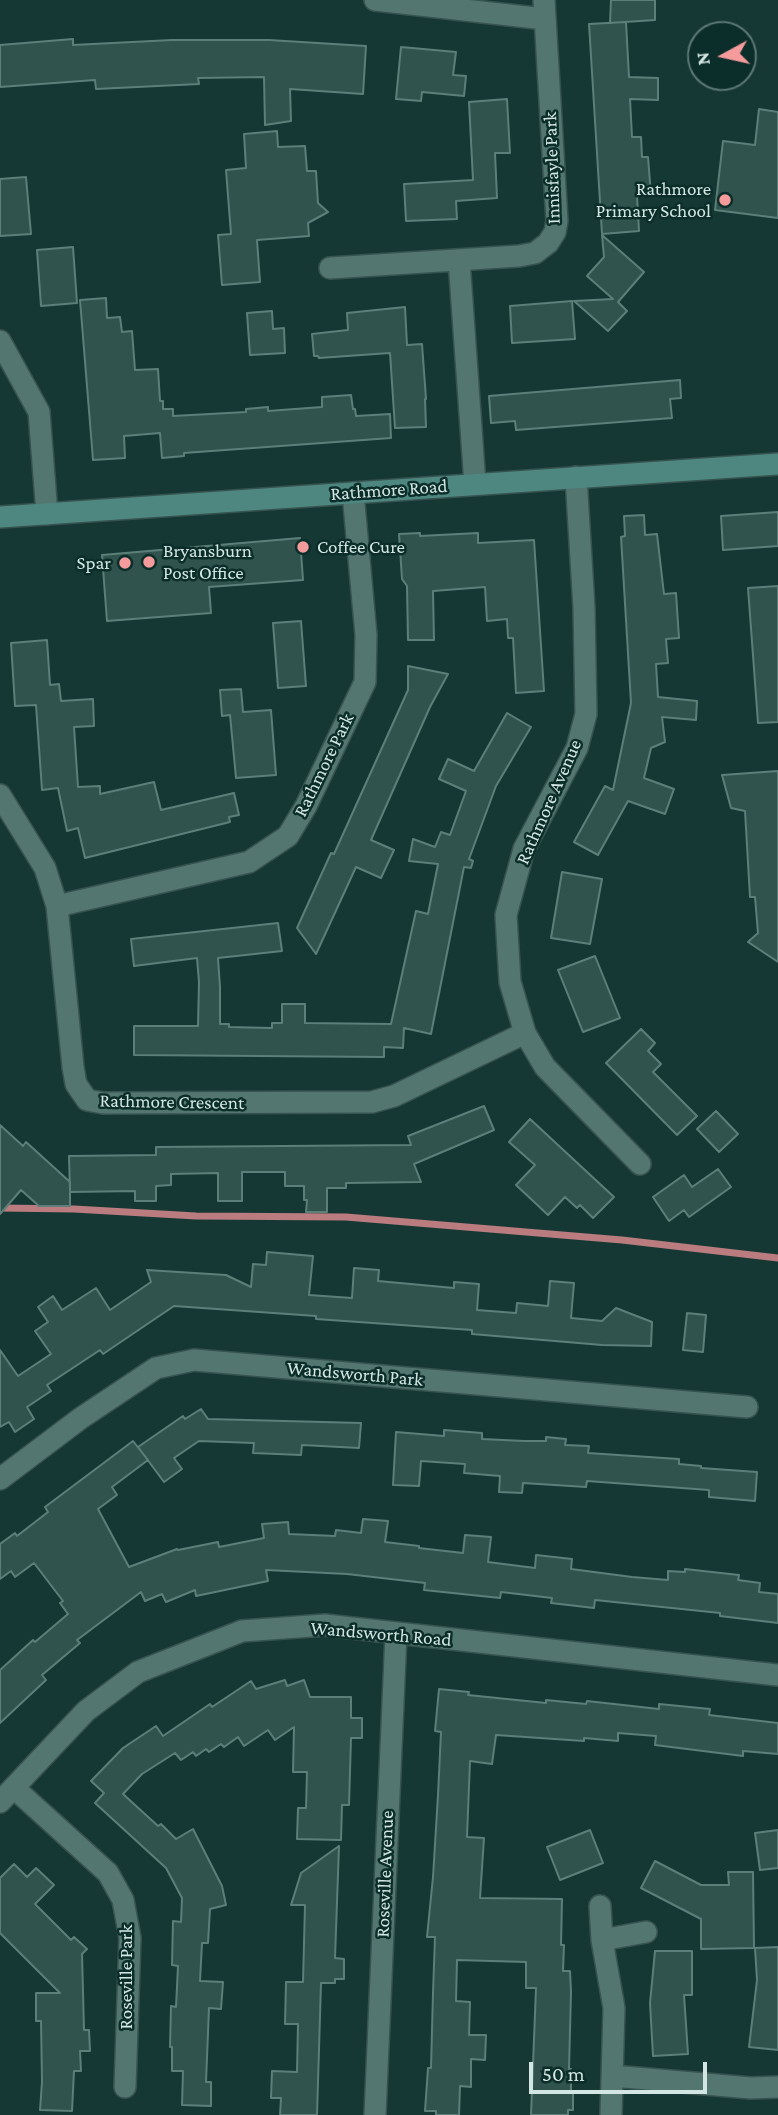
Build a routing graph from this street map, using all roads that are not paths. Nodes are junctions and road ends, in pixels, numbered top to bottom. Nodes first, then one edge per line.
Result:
1 (375, 0) edge
2 (544, 9) edge
3 (459, 260) junction
4 (330, 268) dead end
5 (0, 341) edge
6 (778, 464) edge
7 (576, 477) junction
8 (475, 484) junction
9 (353, 493) junction
10 (47, 514) junction
11 (0, 517) edge
12 (0, 795) edge
13 (57, 906) junction
14 (525, 1033) junction
15 (640, 1164) dead end
16 (747, 1407) dead end
17 (0, 1479) edge
18 (396, 1634) junction
19 (778, 1675) edge
20 (7, 1795) edge
21 (600, 1906) dead end
22 (646, 1932) dead end
23 (602, 1940) junction
24 (613, 2076) junction
25 (125, 2087) dead end
26 (778, 2087) edge
27 (375, 2114) edge
28 (611, 2115) edge

1 - 2 street
2 - 3 street, Innisfayle Park
3 - 4 street, Innisfayle Park
3 - 8 street
5 - 10 street
6 - 7 street, Rathmore Road
7 - 8 street, Rathmore Road
7 - 14 street, Rathmore Avenue
8 - 9 street, Rathmore Road
9 - 10 street, Rathmore Road
9 - 13 street, Rathmore Park
10 - 11 street, Rathmore Road
12 - 13 street, Rathmore Crescent
13 - 14 street, Rathmore Crescent
14 - 15 street, Rathmore Avenue
16 - 17 street, Wandsworth Park
18 - 19 street, Wandsworth Road
18 - 20 street, Wandsworth Road
18 - 27 street, Roseville Avenue
20 - 25 street, Roseville Park
21 - 23 street
22 - 23 street
23 - 24 street
24 - 26 street
24 - 28 street

